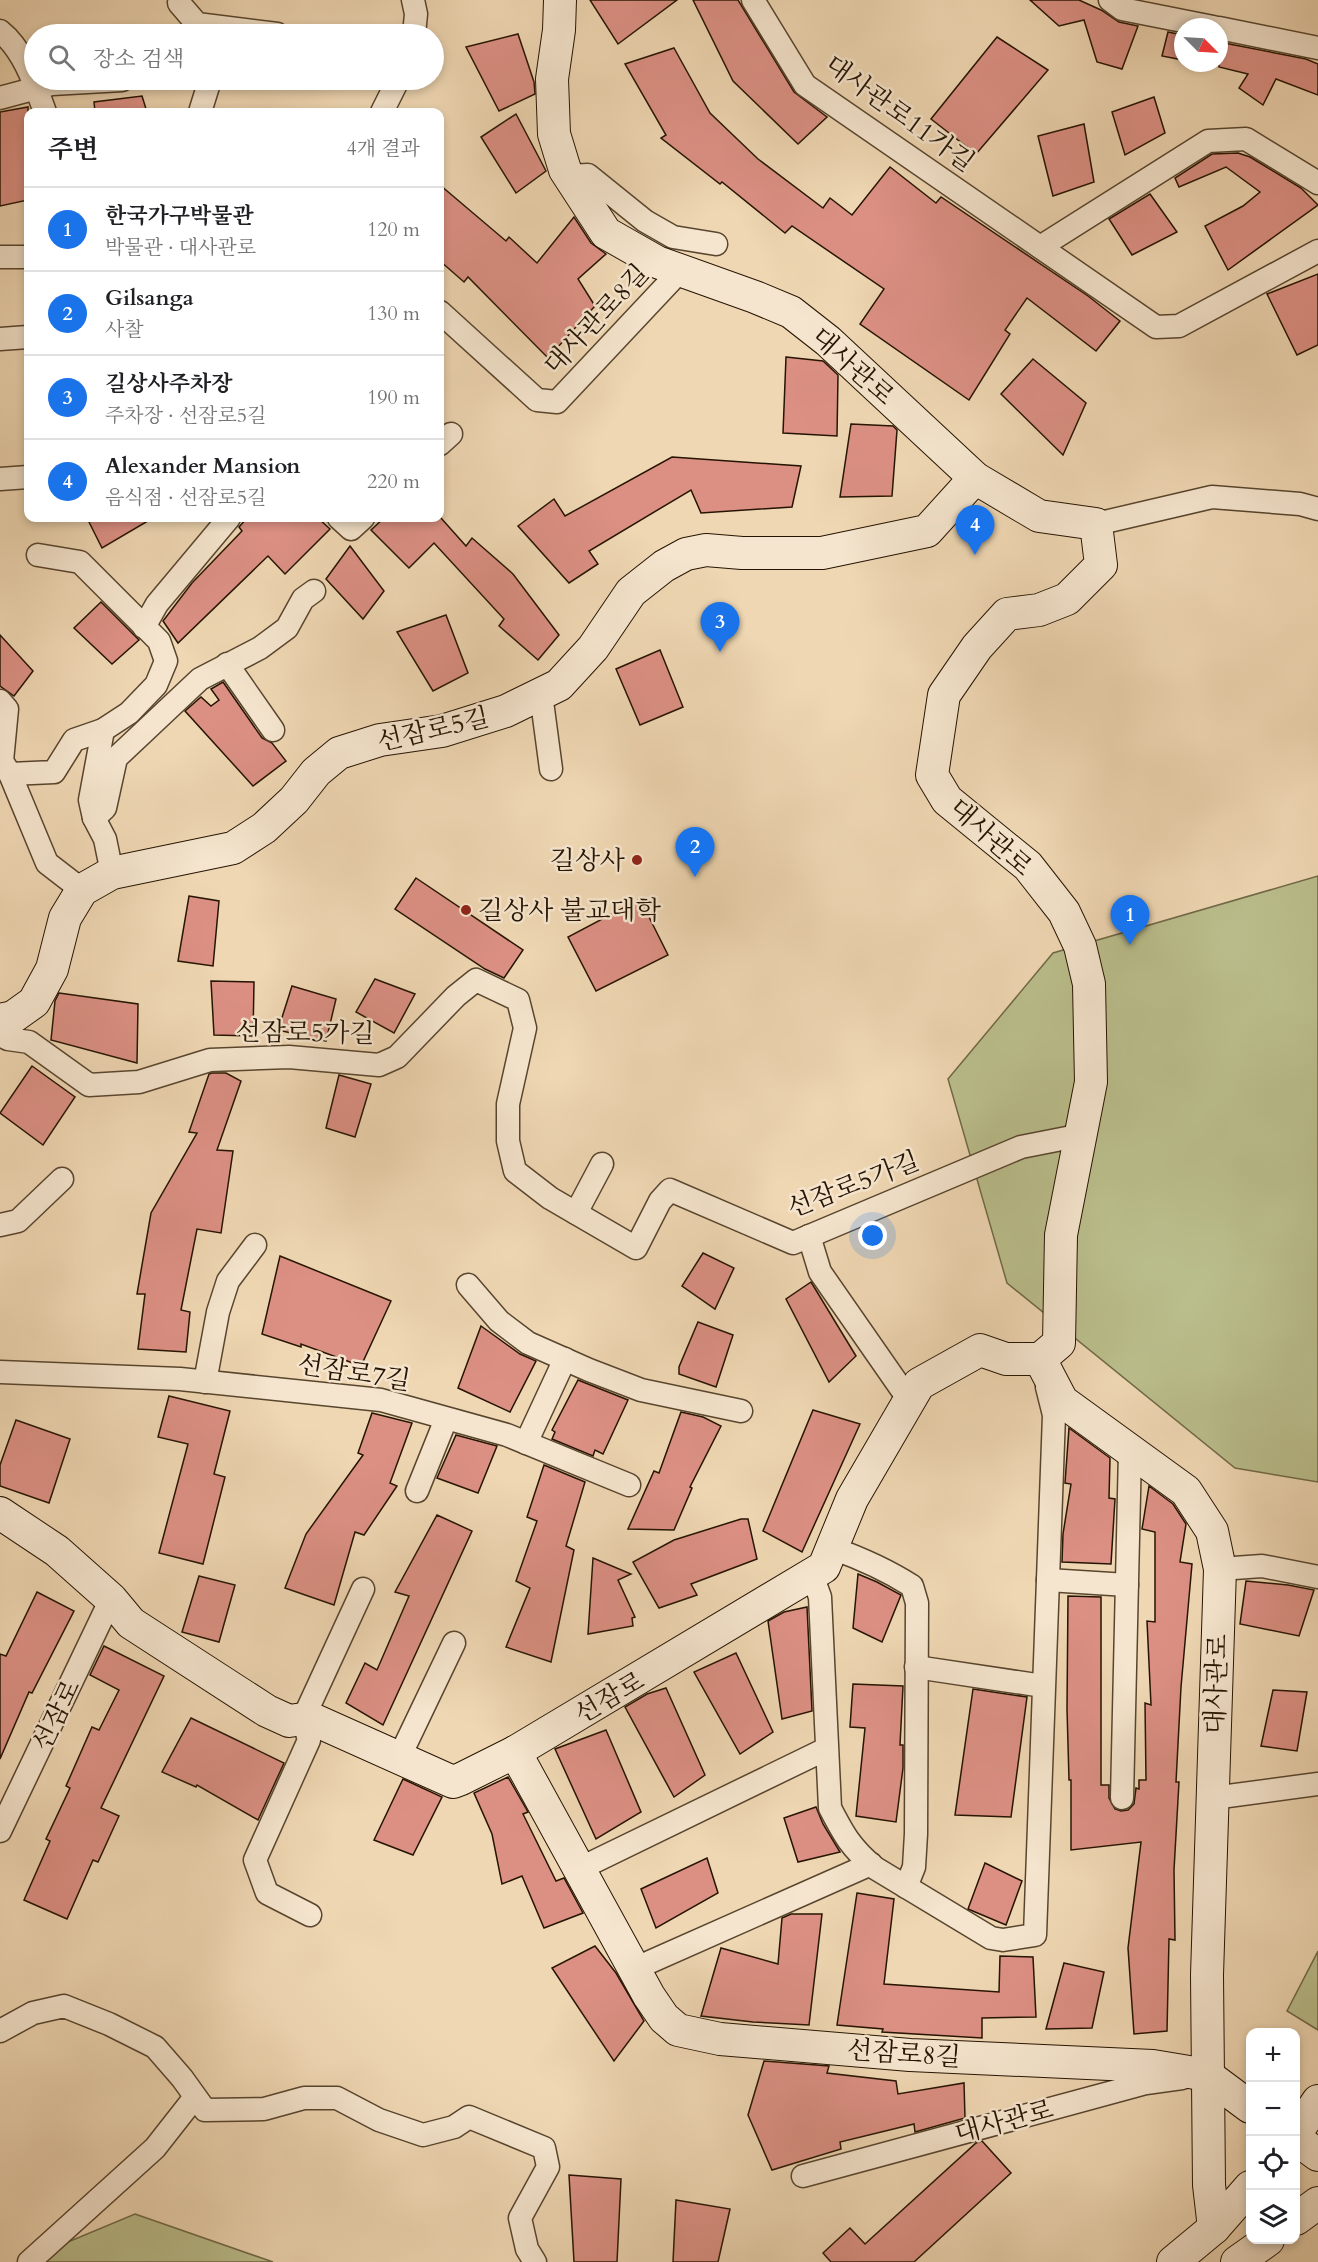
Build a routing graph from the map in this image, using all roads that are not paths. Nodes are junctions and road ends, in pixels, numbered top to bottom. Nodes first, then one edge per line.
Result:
1 (413, 0) edge
2 (560, 0) edge
3 (753, 0) edge
4 (1110, 0) edge
5 (179, 3) dead end
6 (1174, 19) edge
7 (197, 24) edge
8 (415, 24) edge
9 (1228, 30) edge
10 (0, 31) edge
11 (1318, 48) edge
12 (24, 63) edge
13 (30, 90) edge
14 (38, 90) edge
15 (207, 90) edge
16 (393, 90) edge
17 (0, 98) edge
18 (44, 108) edge
19 (201, 108) edge
20 (384, 108) edge
21 (569, 176) junction
22 (1318, 183) edge
23 (716, 244) dead end
24 (1040, 247) junction
25 (1318, 251) edge
26 (0, 257) edge
27 (24, 257) edge
28 (681, 270) junction
29 (444, 316) edge
30 (24, 337) edge
31 (0, 339) edge
32 (24, 477) edge
33 (975, 478) junction
34 (0, 479) edge
35 (1318, 509) edge
36 (226, 522) edge
37 (343, 522) edge
38 (359, 522) edge
39 (1096, 524) junction
40 (38, 555) dead end
41 (314, 591) dead end
42 (144, 627) junction
43 (227, 664) junction
44 (541, 693) junction
45 (0, 701) edge
46 (2, 725) edge
47 (103, 730) junction
48 (273, 730) dead end
49 (551, 769) dead end
50 (10, 774) junction
51 (94, 818) junction
52 (112, 873) junction
53 (82, 890) junction
54 (0, 1020) edge
55 (0, 1035) edge
56 (1082, 1135) junction
57 (602, 1164) dead end
58 (62, 1179) dead end
59 (576, 1213) junction
60 (0, 1225) edge
61 (809, 1236) junction
62 (255, 1245) dead end
63 (468, 1285) dead end
64 (565, 1359) junction
65 (1040, 1359) junction
66 (0, 1372) edge
67 (205, 1382) junction
68 (909, 1400) junction
69 (741, 1411) dead end
70 (446, 1419) junction
71 (526, 1443) junction
72 (1130, 1451) junction
73 (629, 1485) dead end
74 (417, 1491) dead end
75 (0, 1513) edge
76 (832, 1548) junction
77 (1220, 1569) junction
78 (812, 1575) junction
79 (1318, 1577) edge
80 (1048, 1580) junction
81 (1127, 1585) junction
82 (363, 1589) dead end
83 (111, 1599) junction
84 (454, 1643) dead end
85 (916, 1667) junction
86 (1043, 1686) junction
87 (303, 1719) junction
88 (826, 1749) junction
89 (515, 1752) junction
90 (399, 1758) junction
91 (1318, 1784) edge
92 (1122, 1798) dead end
93 (1213, 1798) junction
94 (0, 1831) edge
95 (871, 1864) junction
96 (579, 1869) junction
97 (906, 1887) junction
98 (310, 1915) dead end
99 (634, 1969) junction
100 (0, 2031) edge
101 (1207, 2075) junction
102 (195, 2097) junction
103 (1246, 2103) edge
104 (1303, 2124) edge
105 (1318, 2155) edge
106 (803, 2176) dead end
107 (1248, 2190) edge
108 (1318, 2203) edge
109 (1300, 2216) edge
110 (1214, 2228) junction
111 (1263, 2244) edge
112 (29, 2262) edge
113 (535, 2262) edge
114 (1173, 2262) edge
115 (1238, 2262) edge

1 - 8 street
2 - 21 street, 대사관로
3 - 24 street, 대사관로11가길
4 - 6 street
5 - 7 street
9 - 11 street
10 - 12 street
13 - 17 street
14 - 18 street
15 - 19 street
16 - 20 street
21 - 23 street
21 - 28 street, 대사관로
22 - 24 street
24 - 25 street, 대사관로11가길
26 - 27 street
28 - 29 street, 대사관로8길
28 - 33 street, 대사관로
30 - 31 street
32 - 34 street
33 - 39 street, 대사관로
33 - 44 street, 선잠로5길
35 - 39 street
36 - 42 street
37 - 38 street
39 - 56 street, 대사관로
40 - 42 street
41 - 43 street
42 - 47 street
43 - 48 street
43 - 51 street
44 - 49 street
44 - 52 street, 선잠로5길
45 - 46 street
46 - 50 street
47 - 50 street
47 - 51 street
50 - 53 street
51 - 52 street
52 - 53 street, 선잠로5길
53 - 54 street, 선잠로5길
55 - 59 street, 선잠로5가길
56 - 61 street, 선잠로5가길
56 - 65 street, 대사관로
57 - 59 street
58 - 60 street
59 - 61 street, 선잠로5가길
61 - 68 street
62 - 67 street
63 - 64 street
64 - 69 street
64 - 71 street
65 - 68 street, 선잠로
65 - 72 street, 대사관로
65 - 80 street
66 - 67 street, 선잠로7길
67 - 70 street, 선잠로7길
68 - 76 street, 선잠로
70 - 71 street, 선잠로7길
70 - 74 street
71 - 73 street, 선잠로7길
72 - 77 street, 대사관로
72 - 81 street
75 - 83 street, 선잠로
76 - 78 street, 선잠로
76 - 85 street
77 - 79 street
77 - 93 street, 대사관로
78 - 88 street
78 - 89 street, 선잠로
80 - 81 street
80 - 86 street
81 - 92 street
82 - 87 street
83 - 87 street, 선잠로
83 - 94 street, 선잠로
84 - 90 street
85 - 86 street
85 - 97 street
86 - 97 street
87 - 90 street, 선잠로
87 - 98 street
88 - 95 street
88 - 96 street
89 - 90 street, 선잠로
89 - 96 street, 선잠로8길
91 - 93 street
93 - 101 street, 대사관로
95 - 97 street
95 - 99 street
96 - 99 street, 선잠로8길
99 - 101 street, 선잠로8길
100 - 102 street
101 - 103 street
101 - 106 street, 대사관로
101 - 110 street, 대사관로
102 - 112 street
102 - 113 street
104 - 105 street
107 - 110 street
108 - 109 street
110 - 114 street
111 - 115 street

